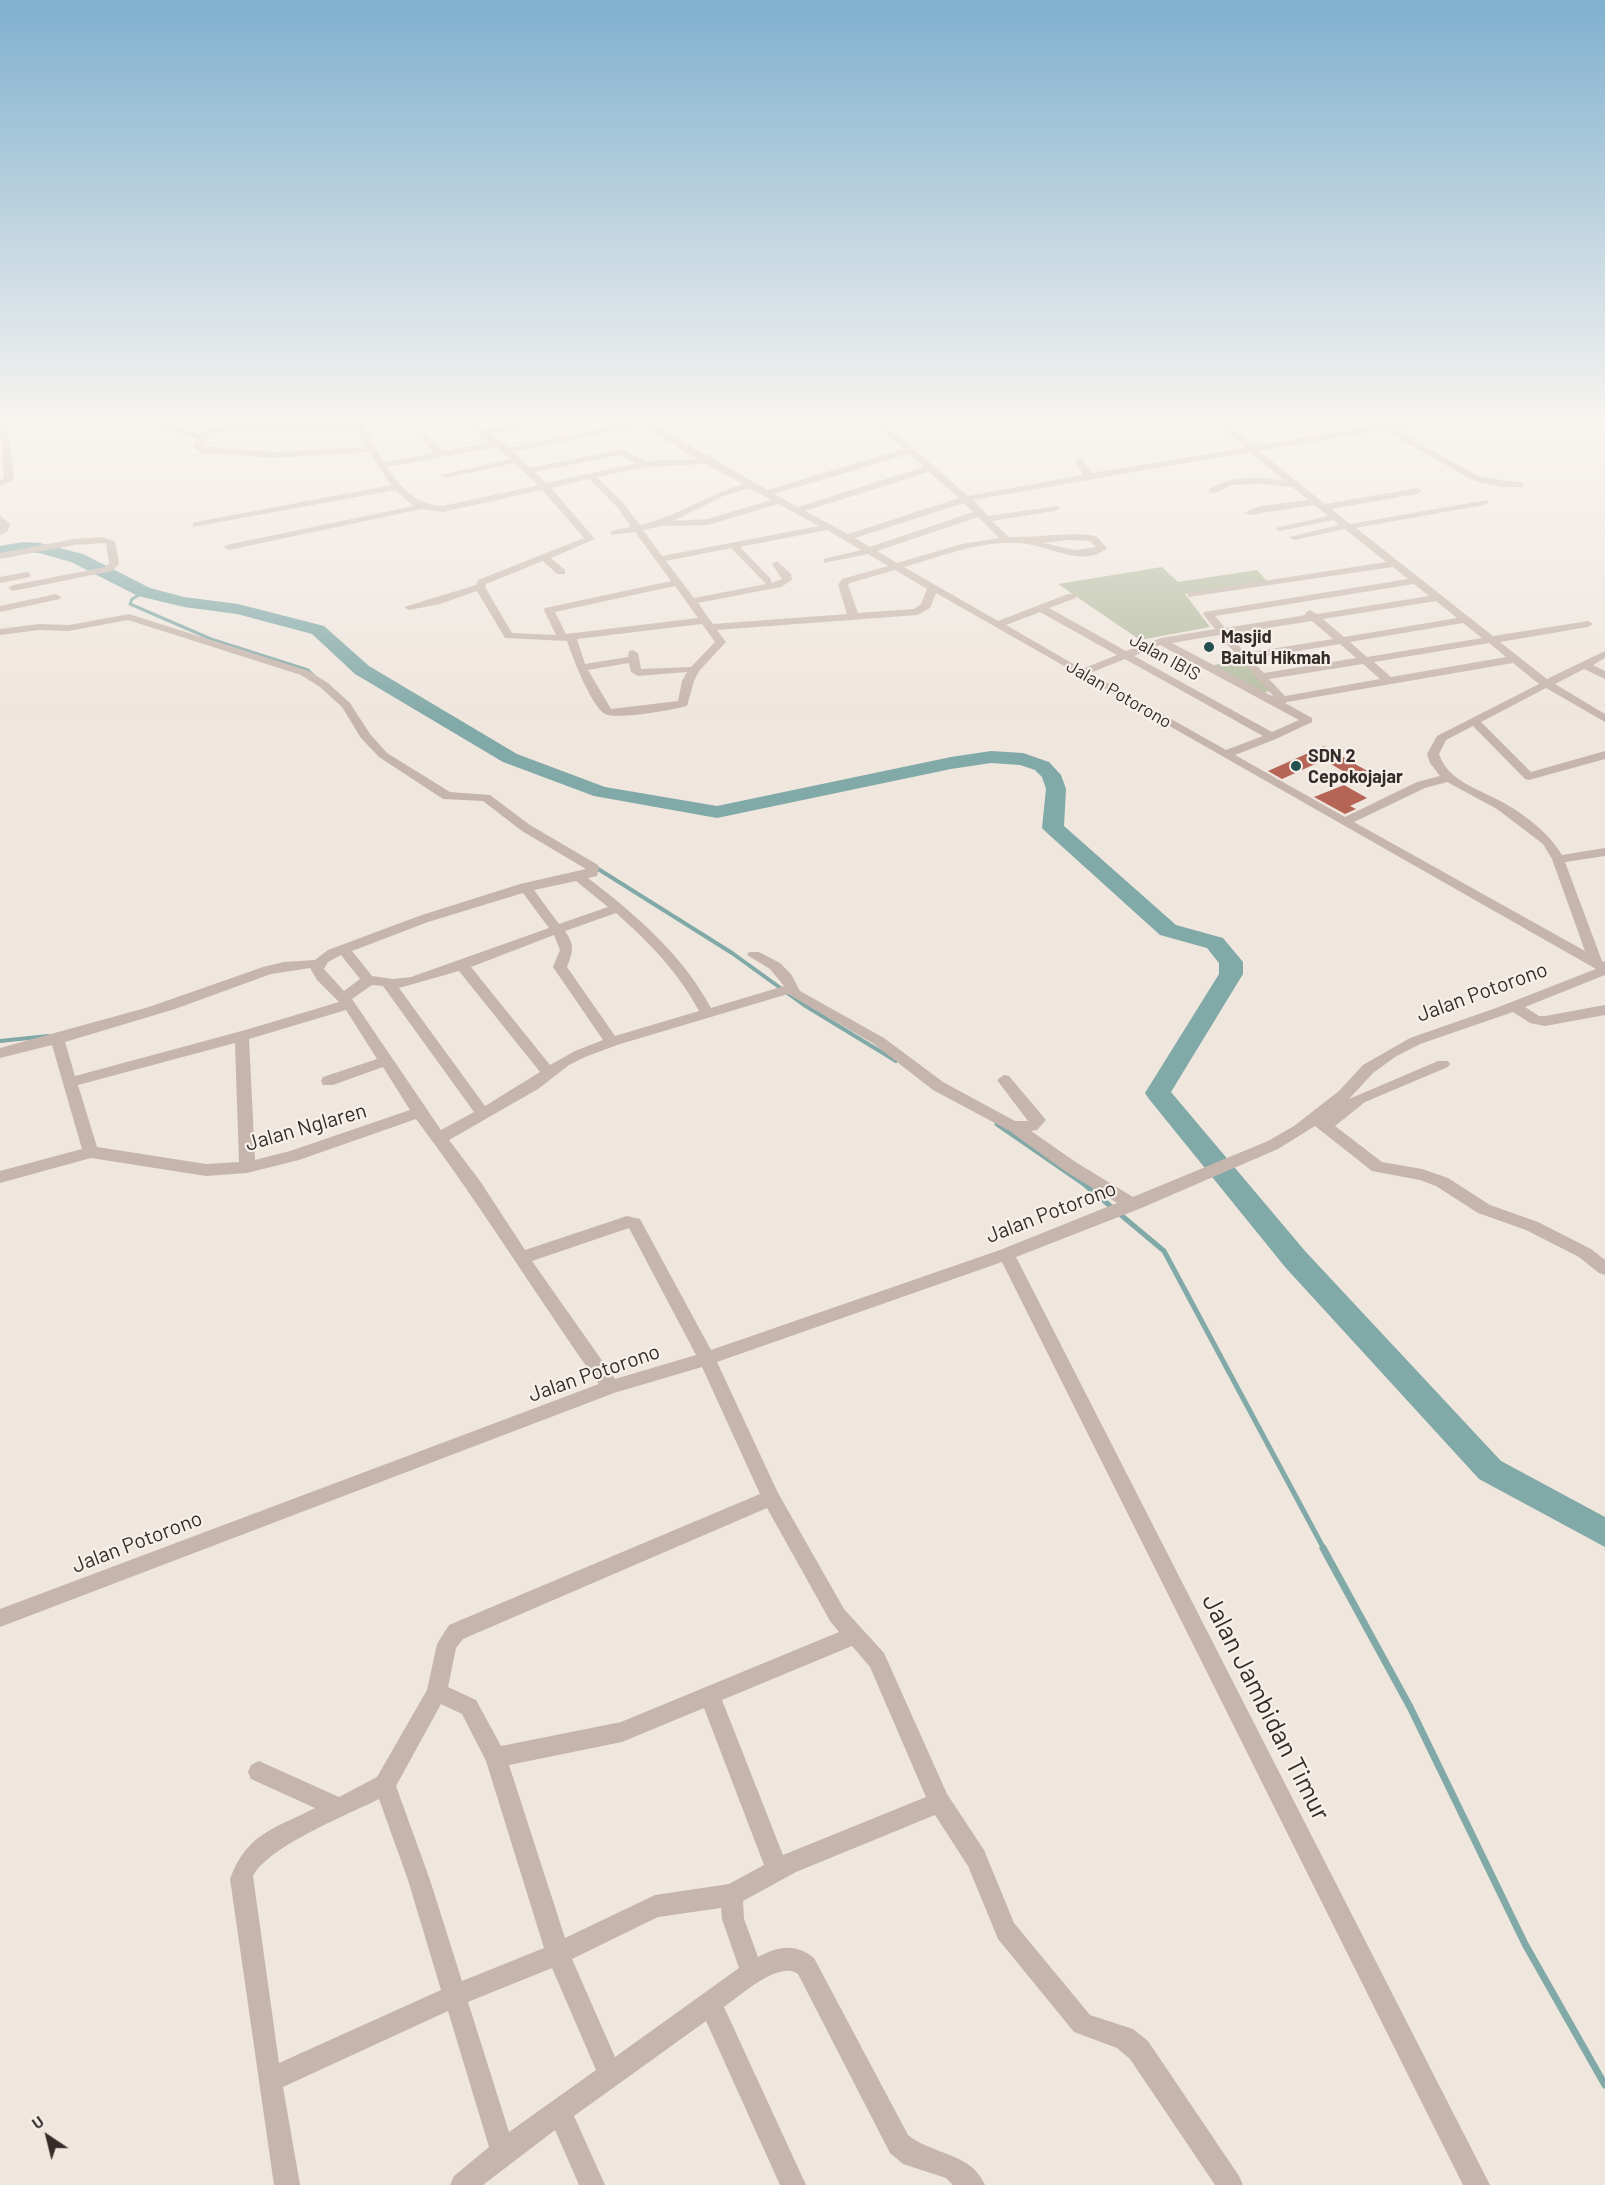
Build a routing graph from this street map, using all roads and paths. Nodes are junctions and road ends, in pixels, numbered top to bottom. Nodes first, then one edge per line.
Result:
1 (228, 519) edge
2 (363, 519) edge
3 (573, 519) edge
4 (630, 519) edge
5 (670, 519) edge
6 (723, 519) edge
7 (814, 519) edge
8 (905, 519) edge
9 (972, 519) edge
10 (985, 519) edge
11 (1326, 519) edge
12 (1338, 519) edge
13 (1400, 519) edge
14 (1443, 520) dead end
15 (662, 523) junction
16 (196, 525) dead end
17 (828, 527) junction
18 (637, 528) junction
19 (1280, 528) dead end
20 (1351, 529) junction
21 (614, 533) dead end
22 (1294, 537) dead end
23 (846, 538) junction
24 (1006, 540) junction
25 (1030, 541) junction
26 (734, 546) junction
27 (229, 547) dead end
28 (868, 551) junction
29 (0, 556) edge
30 (543, 556) junction
31 (660, 559) junction
32 (827, 561) dead end
33 (777, 564) dead end
34 (1394, 564) junction
35 (898, 567) junction
36 (561, 572) dead end
37 (28, 574) dead end
38 (767, 581) dead end
39 (1415, 581) junction
40 (8, 582) edge
41 (1274, 582) junction
42 (677, 583) junction
43 (480, 587) junction
44 (933, 587) junction
45 (1192, 595) dead end
46 (1072, 596) dead end
47 (56, 597) dead end
48 (1437, 598) junction
49 (1295, 600) junction
50 (693, 601) junction
51 (18, 605) junction
52 (409, 607) dead end
53 (1041, 608) junction
54 (0, 609) edge
55 (854, 618) junction
56 (1316, 618) junction
57 (1464, 620) junction
58 (708, 624) junction
59 (1588, 624) dead end
60 (997, 625) junction
61 (23, 628) junction
62 (0, 632) edge
63 (1221, 633) junction
64 (567, 638) junction
65 (1488, 639) junction
66 (1161, 641) junction
67 (1343, 641) junction
68 (1605, 654) edge
69 (1125, 655) junction
70 (1242, 657) junction
71 (1515, 659) junction
72 (1363, 660) junction
73 (1584, 664) junction
74 (581, 668) junction
75 (688, 669) dead end
76 (1081, 673) junction
77 (1262, 676) junction
78 (1605, 676) edge
79 (1389, 681) junction
80 (1545, 683) junction
81 (1283, 700) junction
82 (1270, 701) junction
83 (1605, 719) edge
84 (1474, 721) junction
85 (1272, 737) junction
86 (1225, 754) junction
87 (1605, 755) edge
88 (1448, 778) junction
89 (1346, 821) junction
90 (1605, 852) edge
91 (1558, 859) junction
92 (578, 877) junction
93 (525, 887) junction
94 (618, 908) junction
95 (556, 930) junction
96 (343, 949) junction
97 (754, 955) dead end
98 (319, 964) junction
99 (463, 966) junction
100 (1602, 967) edge
101 (368, 980) junction
102 (388, 983) junction
103 (787, 991) junction
104 (346, 1001) junction
105 (1514, 1006) junction
106 (1605, 1010) edge
107 (708, 1015) junction
108 (242, 1036) junction
109 (57, 1039) junction
110 (612, 1042) junction
111 (0, 1053) edge
112 (386, 1061) junction
113 (1443, 1064) dead end
114 (548, 1072) junction
115 (1004, 1080) dead end
116 (328, 1081) dead end
117 (70, 1082) junction
118 (419, 1112) junction
119 (483, 1114) junction
120 (1321, 1122) junction
121 (1013, 1126) junction
122 (440, 1138) junction
123 (91, 1152) junction
124 (247, 1167) junction
125 (0, 1177) edge
126 (1121, 1209) junction
127 (1006, 1254) junction
128 (521, 1258) junction
129 (1605, 1269) edge
130 (707, 1359) junction
131 (611, 1387) junction
132 (771, 1498) junction
133 (0, 1618) edge
134 (855, 1635) junction
135 (437, 1692) junction
136 (710, 1696) junction
137 (496, 1757) junction
138 (259, 1772) dead end
139 (385, 1785) junction
140 (939, 1802) junction
141 (337, 1807) junction
142 (777, 1869) junction
143 (731, 1895) junction
144 (558, 1954) junction
145 (752, 1973) junction
146 (456, 1995) junction
147 (710, 2003) junction
148 (610, 2075) junction
149 (270, 2080) junction
150 (559, 2111) junction
151 (503, 2152) junction
152 (287, 2185) edge
153 (463, 2185) edge
154 (592, 2185) edge
155 (794, 2185) edge
156 (972, 2185) edge
157 (1230, 2185) edge
158 (1478, 2185) edge

1 - 16 street
2 - 27 street
3 - 30 street
4 - 18 street
5 - 15 street
6 - 15 street
7 - 17 street, Jalan Potorono
8 - 23 street
9 - 28 street
10 - 24 street
11 - 19 street
12 - 20 street
13 - 20 street
14 - 20 street
15 - 18 street
17 - 23 street, Jalan Potorono
17 - 26 street
18 - 21 street
18 - 31 street
20 - 22 street
20 - 34 street
23 - 28 street, Jalan Potorono
24 - 25 street
24 - 35 street
25 - 25 street
26 - 31 street
26 - 38 street
28 - 32 street
28 - 35 street, Jalan Potorono
29 - 40 street
30 - 36 street
30 - 43 street
31 - 42 street
33 - 50 street
34 - 39 street
34 - 41 street
35 - 44 street, Jalan Potorono
35 - 55 street
37 - 40 street
39 - 48 street
39 - 49 street
40 - 51 street
41 - 45 street
41 - 49 street
42 - 50 street
42 - 64 street
43 - 52 street
43 - 64 street
44 - 55 street
44 - 60 street, Jalan Potorono
46 - 53 street
47 - 51 street
48 - 56 street
48 - 57 street
49 - 56 street
49 - 63 street
50 - 58 street
51 - 54 street
51 - 61 street
53 - 60 street
53 - 69 street, Jalan IBIS
55 - 58 street
56 - 63 street
56 - 67 street
57 - 65 street
57 - 67 street
58 - 64 street
58 - 74 street
59 - 65 street
60 - 76 street, Jalan Potorono
61 - 62 street
61 - 92 street
63 - 66 street
63 - 70 street
64 - 74 street
65 - 71 street
65 - 72 street
66 - 69 street
66 - 82 street
67 - 70 street
67 - 72 street
68 - 73 street
69 - 76 street
69 - 85 street, Jalan IBIS
70 - 77 street
71 - 79 street
71 - 80 street
72 - 77 street
72 - 79 street
73 - 78 street
73 - 80 street
74 - 75 street
76 - 86 street, Jalan Potorono
77 - 81 street
79 - 81 street
80 - 83 street
80 - 84 street
81 - 82 street
82 - 85 street
84 - 87 street
84 - 88 street
85 - 86 street
86 - 89 street, Jalan Potorono
88 - 89 street
88 - 91 street
89 - 100 street, Jalan Potorono
90 - 91 street
91 - 100 street
92 - 93 street
92 - 94 street
93 - 95 street
93 - 96 street
94 - 95 street
94 - 107 street
95 - 99 street
95 - 110 street
96 - 98 street
96 - 101 street
97 - 103 street
98 - 104 street
98 - 109 street
99 - 102 street
99 - 114 street
100 - 105 street, Jalan Potorono
101 - 102 street
101 - 104 street
102 - 119 street
103 - 107 street
103 - 121 street
104 - 108 street
104 - 112 street
105 - 106 street
105 - 120 street, Jalan Potorono
107 - 110 street
108 - 117 street
108 - 124 street
109 - 111 street
109 - 117 street
110 - 114 street
112 - 116 street
112 - 118 street
113 - 120 street
114 - 119 street
115 - 121 street
117 - 123 street
118 - 122 street
118 - 124 street, Jalan Nglaren
119 - 122 street
120 - 126 street, Jalan Potorono
120 - 129 street
121 - 126 street
122 - 128 street
123 - 124 street, Jalan Nglaren
123 - 125 street
126 - 127 street, Jalan Potorono
127 - 130 street, Jalan Potorono
127 - 158 street, Jalan Jambidan Timur
128 - 130 street
128 - 131 street
130 - 131 street, Jalan Potorono
130 - 132 street
131 - 133 street, Jalan Potorono
132 - 134 street
132 - 135 street
134 - 136 street
134 - 140 street
135 - 137 street
135 - 139 street
136 - 137 street
136 - 142 street
137 - 144 street
138 - 141 street
139 - 141 street
139 - 146 street
140 - 142 street
140 - 157 street
141 - 149 street
142 - 143 street
143 - 144 street
143 - 145 street
144 - 146 street
144 - 148 street
145 - 147 street
145 - 156 street
146 - 149 street
146 - 151 street
147 - 148 street
147 - 155 street
148 - 150 street
149 - 152 street
150 - 151 street
150 - 154 street
151 - 153 street

